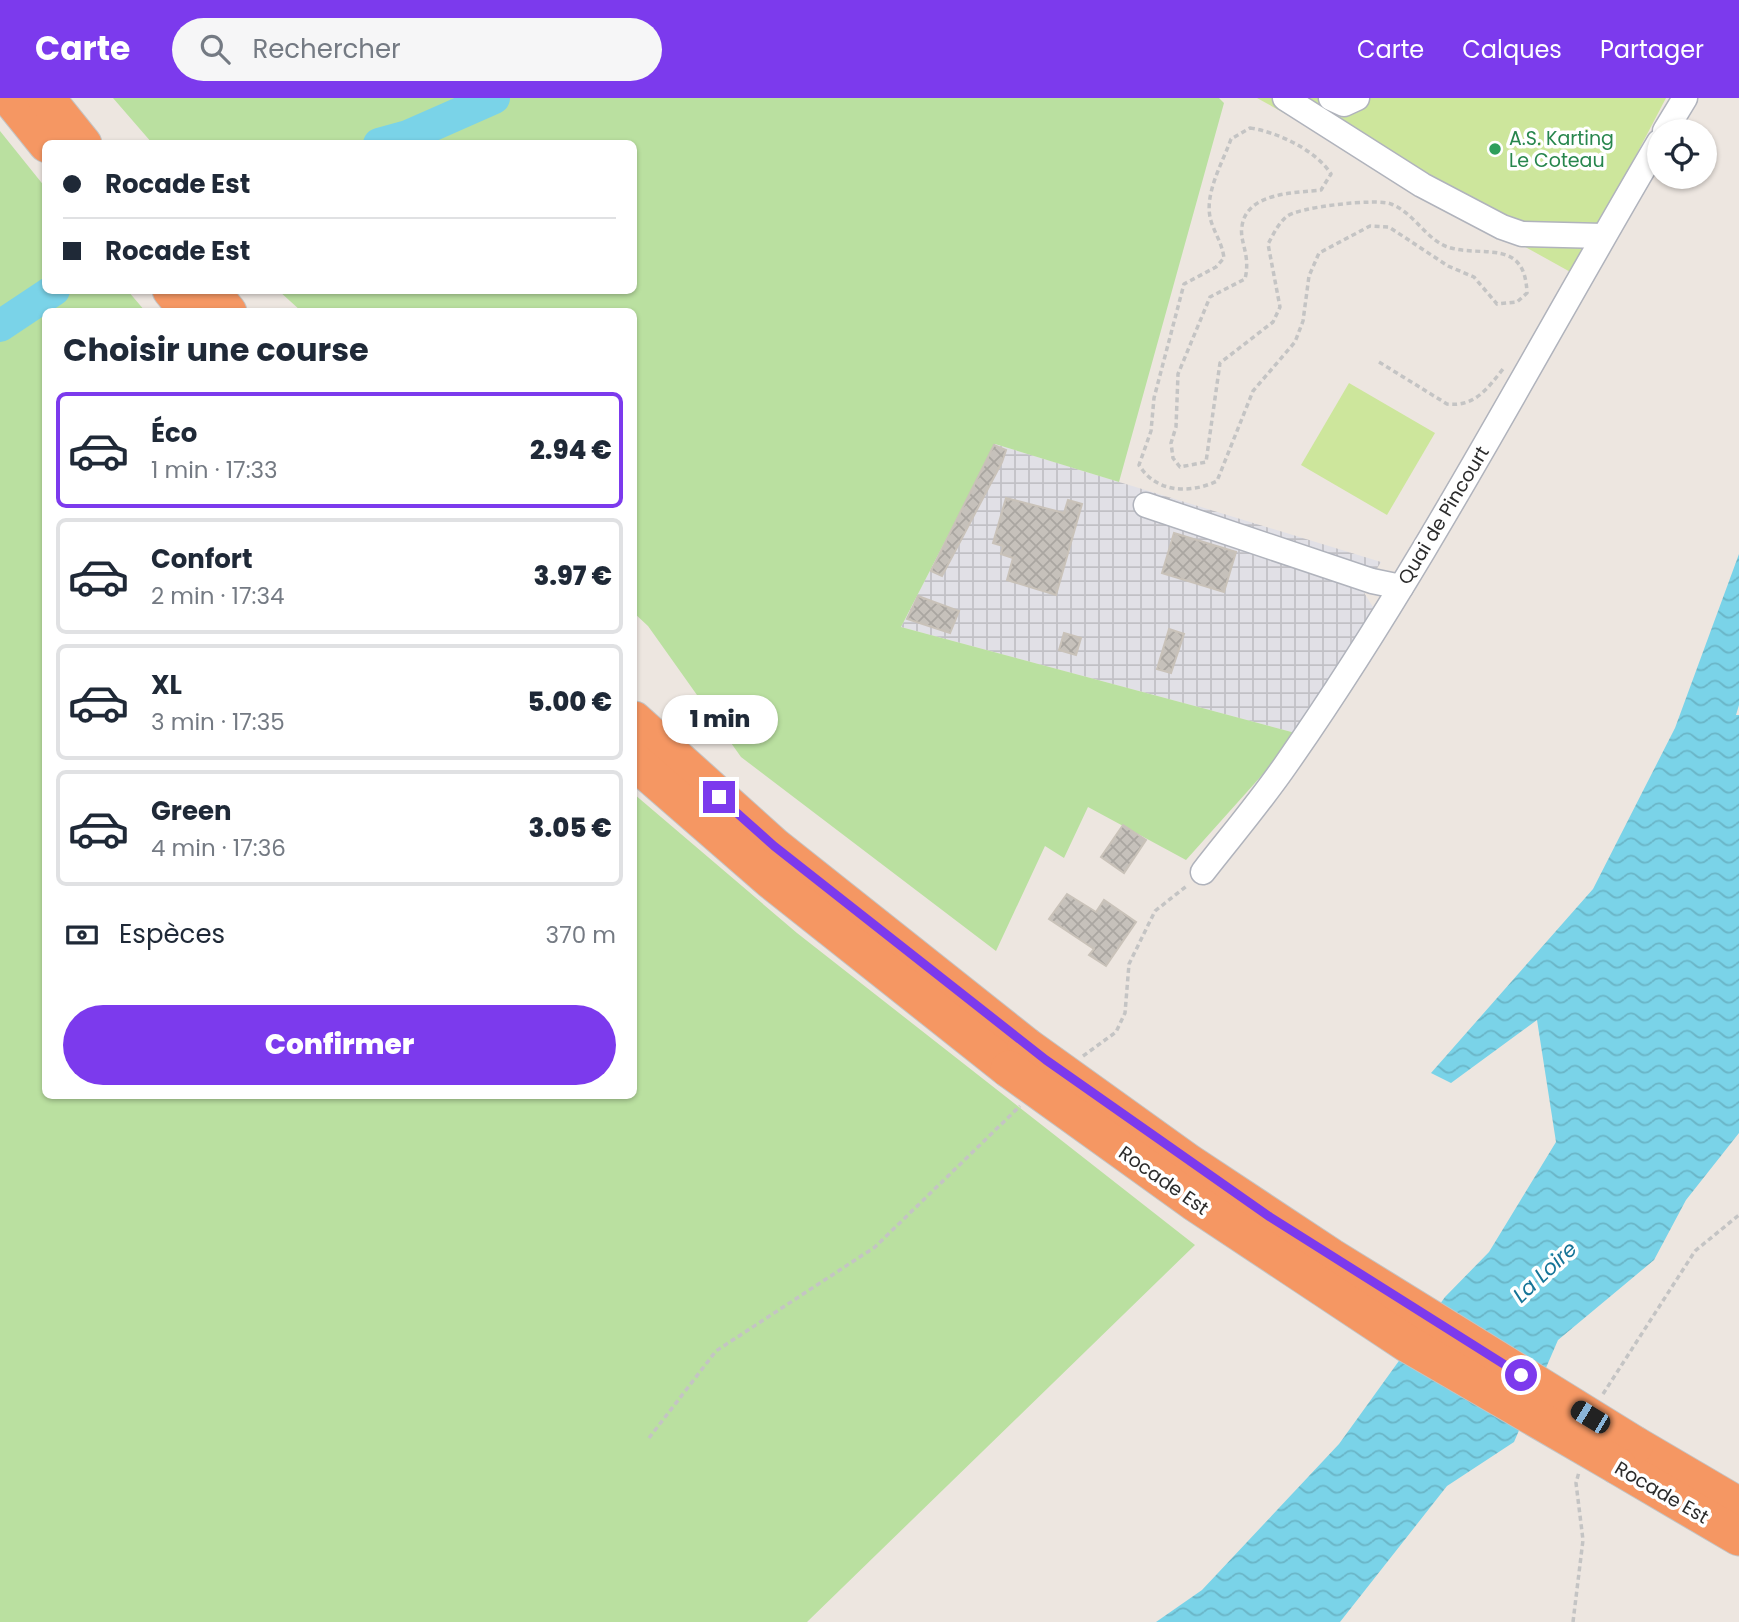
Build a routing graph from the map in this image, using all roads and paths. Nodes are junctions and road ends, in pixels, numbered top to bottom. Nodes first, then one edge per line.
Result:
1 (10, 98) edge
2 (46, 98) edge
3 (1285, 98) edge
4 (1331, 98) edge
5 (1357, 98) edge
6 (1685, 98) edge
7 (1672, 119) edge
8 (44, 140) edge
9 (80, 140) edge
10 (1647, 162) edge
11 (1603, 236) junction
12 (174, 294) edge
13 (213, 294) edge
14 (186, 308) edge
15 (225, 308) edge
16 (1509, 361) dead end
17 (1379, 362) dead end
18 (1226, 463) joint
19 (1146, 505) dead end
20 (1401, 587) junction
21 (637, 723) edge
22 (637, 764) edge
23 (1203, 872) joint
24 (1017, 1057) junction
25 (1074, 1063) dead end
26 (1024, 1102) dead end
27 (649, 1438) dead end
28 (1627, 1455) junction
29 (1739, 1506) edge
30 (1739, 1537) edge

1 - 8 highway
2 - 9 highway
3 - 11 street
4 - 5 street
6 - 7 street
10 - 11 street, Quai de Pincourt
11 - 20 street, Quai de Pincourt
12 - 14 highway
13 - 15 highway
16 - 17 path
18 - 18 path
19 - 20 street
20 - 23 street, Quai de Pincourt
21 - 24 highway, Rocade Est
22 - 24 highway, Rocade Est
23 - 25 path
24 - 28 highway, Rocade Est, bridge
26 - 27 path
28 - 29 highway, Rocade Est
28 - 30 highway, Rocade Est

